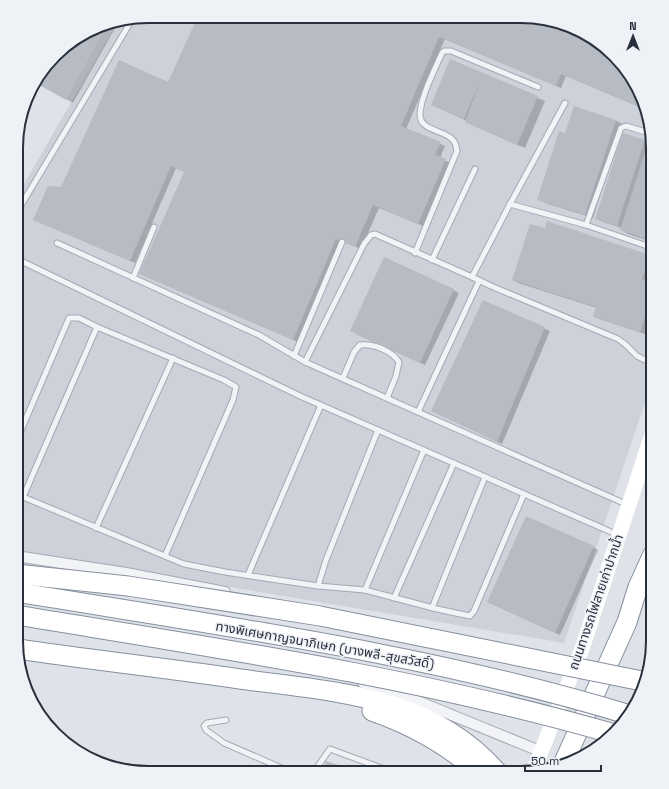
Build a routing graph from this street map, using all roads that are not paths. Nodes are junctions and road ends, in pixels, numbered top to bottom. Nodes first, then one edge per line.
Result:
1 (129, 24) edge
2 (538, 87) dead end
3 (565, 103) dead end
4 (645, 132) edge
5 (475, 169) dead end
6 (23, 202) edge
7 (510, 204) junction
8 (586, 225) junction
9 (154, 226) dead end
10 (342, 242) dead end
11 (57, 243) dead end
12 (646, 246) edge
13 (415, 253) junction
14 (432, 260) junction
15 (23, 262) edge
16 (472, 277) junction
17 (133, 278) junction
18 (479, 281) junction
19 (97, 327) junction
20 (294, 356) junction
21 (172, 358) junction
22 (646, 360) edge
23 (305, 362) junction
24 (343, 378) junction
25 (387, 398) junction
26 (322, 405) junction
27 (418, 412) junction
28 (23, 426) edge
29 (378, 430) junction
30 (424, 450) junction
31 (454, 463) junction
32 (646, 471) edge
33 (485, 477) junction
34 (524, 494) junction
35 (23, 497) joint
36 (629, 505) junction
37 (96, 528) junction
38 (619, 536) junction
39 (165, 556) junction
40 (23, 557) edge
41 (646, 569) edge
42 (23, 575) edge
43 (248, 575) junction
44 (318, 586) junction
45 (365, 590) junction
46 (23, 593) edge
47 (394, 598) junction
48 (432, 608) junction
49 (23, 614) edge
50 (23, 615) edge
51 (24, 650) edge
52 (577, 663) junction
53 (640, 681) edge
54 (268, 683) junction
55 (623, 713) edge
56 (226, 720) dead end
57 (607, 732) edge
58 (542, 752) junction
59 (566, 758) edge
60 (536, 765) edge
61 (277, 766) edge
62 (318, 766) edge
63 (376, 766) edge
64 (471, 766) edge
65 (492, 766) edge

1 - 6 lane
2 - 13 lane
3 - 7 lane
4 - 8 lane
5 - 14 lane
7 - 8 lane
7 - 16 lane
8 - 12 lane
9 - 17 lane
10 - 20 lane
11 - 17 lane
13 - 14 lane
13 - 23 lane
14 - 16 lane
15 - 26 lane
16 - 18 lane
17 - 20 lane
18 - 22 lane
18 - 27 lane
19 - 21 lane
19 - 28 lane
19 - 35 lane
20 - 23 lane
21 - 37 lane
21 - 39 lane
23 - 24 lane
24 - 25 lane
24 - 25 lane
25 - 27 lane
26 - 29 lane
26 - 43 lane
27 - 36 lane
29 - 30 lane
29 - 44 lane
30 - 31 lane
30 - 45 lane
31 - 33 lane
31 - 47 lane
32 - 36 main road, ถนนทางรถไฟสายเก่าปากน้ำ
33 - 34 lane
33 - 48 lane
34 - 38 lane
34 - 48 lane
35 - 37 lane
36 - 38 main road, ถนนทางรถไฟสายเก่าปากน้ำ
37 - 39 lane
38 - 52 main road, ถนนทางรถไฟสายเก่าปากน้ำ
39 - 43 lane
40 - 52 street
41 - 59 highway
42 - 53 highway, bridge
43 - 44 lane
44 - 45 lane
45 - 47 lane
46 - 55 highway, ทางพิเศษกาญจนาภิเษก (บางพลี-สุขสวัสดิ์), bridge
47 - 48 lane
49 - 57 highway, ทางพิเศษกาญจนาภิเษก (บางพลี-สุขสวัสดิ์), bridge
50 - 58 street
51 - 54 highway
52 - 58 main road, ถนนทางรถไฟสายเก่าปากน้ำ
54 - 64 highway
54 - 65 highway
56 - 61 lane
58 - 60 main road, ถนนทางรถไฟสายเก่าปากน้ำ
62 - 63 lane

